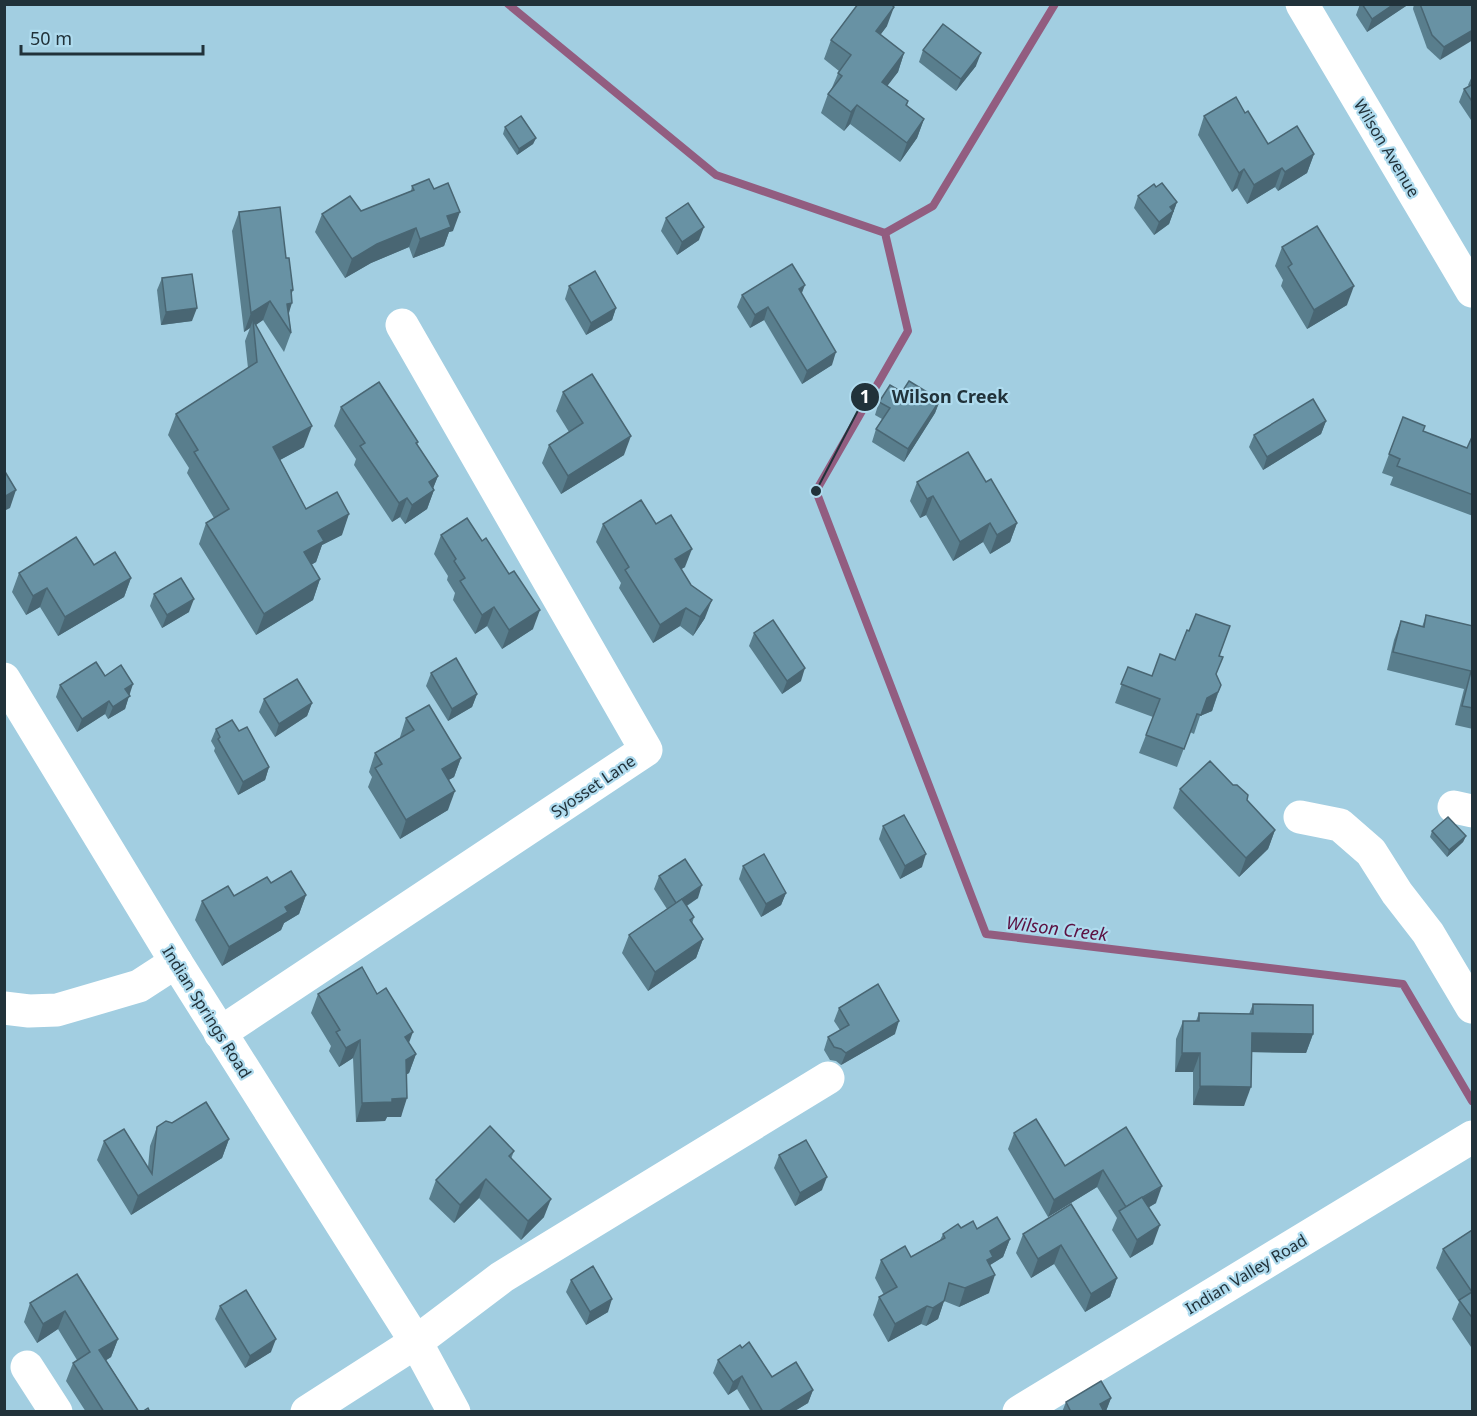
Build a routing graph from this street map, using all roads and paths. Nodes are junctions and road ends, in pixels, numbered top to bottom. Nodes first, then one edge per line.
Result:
1 (1302, 4) edge
2 (1473, 291) edge
3 (402, 325) dead end
4 (4, 679) edge
5 (1300, 817) dead end
6 (176, 962) junction
7 (1473, 1006) edge
8 (4, 1008) edge
9 (220, 1033) junction
10 (828, 1078) dead end
11 (1473, 1137) edge
12 (416, 1342) junction
13 (27, 1367) dead end
14 (56, 1412) edge
15 (307, 1412) edge
16 (454, 1412) edge
17 (1019, 1412) edge

1 - 2 street, Wilson Avenue
3 - 9 street, Syosset Lane
4 - 6 street, Indian Springs Road
5 - 7 street
6 - 8 street
6 - 9 street, Indian Springs Road
9 - 12 street, Indian Springs Road
10 - 12 street
11 - 17 street, Indian Valley Road
12 - 15 street
12 - 16 street
13 - 14 street

